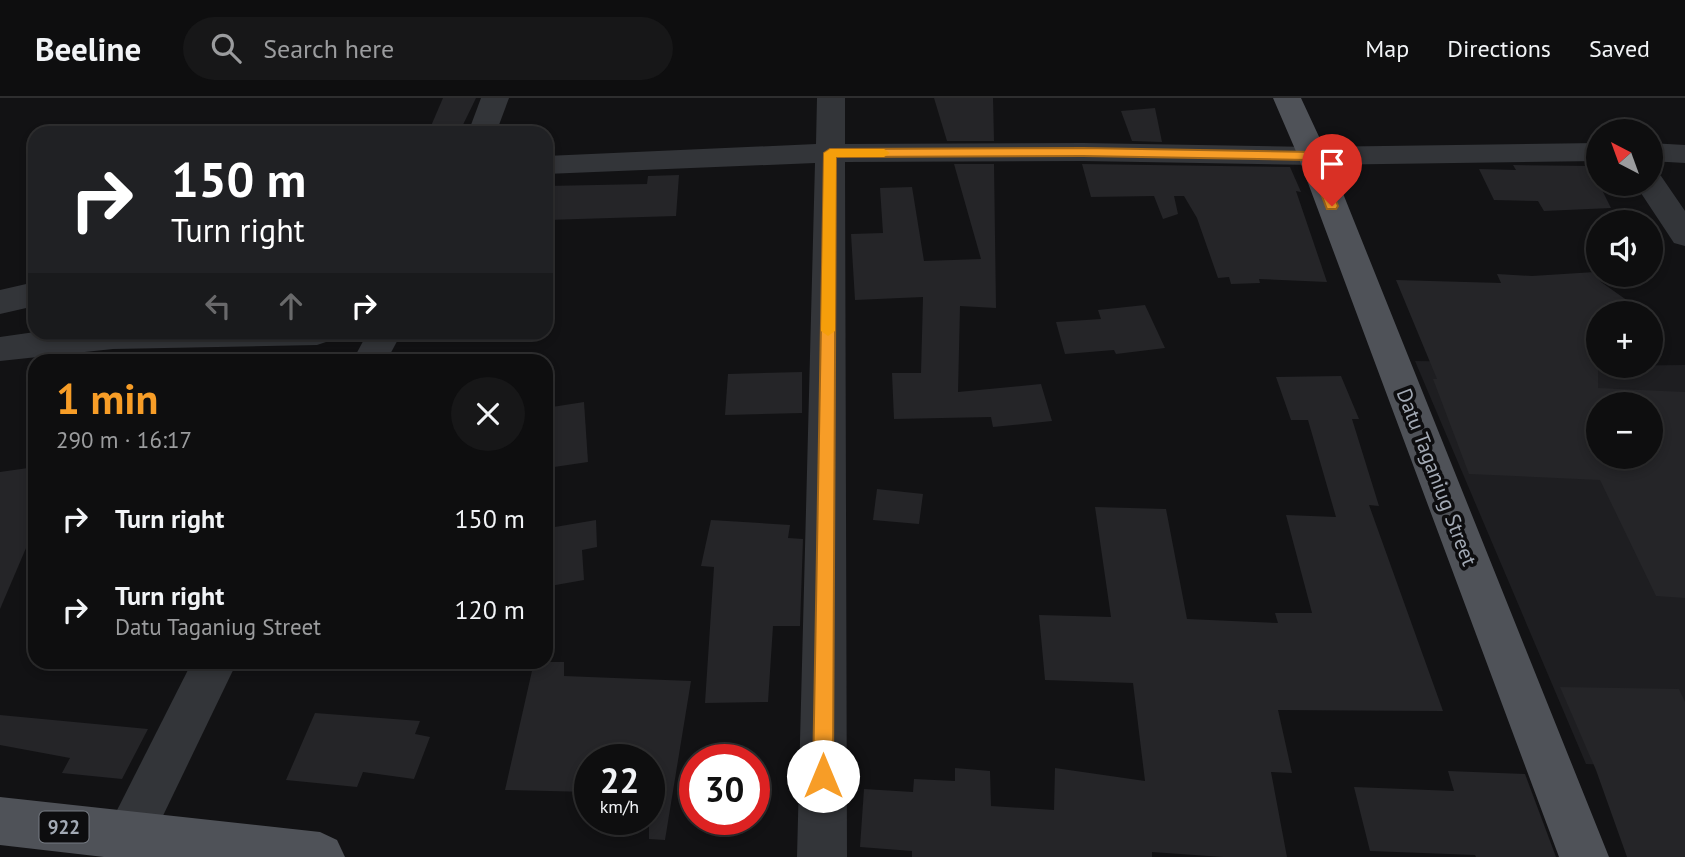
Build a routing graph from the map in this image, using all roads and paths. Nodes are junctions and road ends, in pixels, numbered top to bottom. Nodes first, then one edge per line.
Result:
1 (495, 98) edge
2 (831, 98) edge
3 (1287, 98) edge
4 (485, 126) edge
5 (1586, 152) edge
6 (830, 153) junction
7 (1663, 153) edge
8 (1685, 154) edge
9 (1312, 156) junction
10 (553, 165) edge
11 (1659, 196) edge
12 (1685, 235) edge
13 (28, 296) edge
14 (0, 302) edge
15 (79, 340) edge
16 (4, 349) dead end
17 (212, 669) edge
18 (0, 821) edge
19 (125, 845) edge
20 (320, 857) edge
21 (822, 857) edge
22 (1584, 857) edge

1 - 4 street
2 - 6 street
3 - 9 main road, Datu Taganiug Street
5 - 9 street
6 - 9 street
6 - 10 street
6 - 21 street
7 - 8 street
9 - 22 main road, Datu Taganiug Street
11 - 12 street
13 - 14 street
15 - 16 street
17 - 19 street
18 - 19 main road, 922
19 - 20 main road, 922

